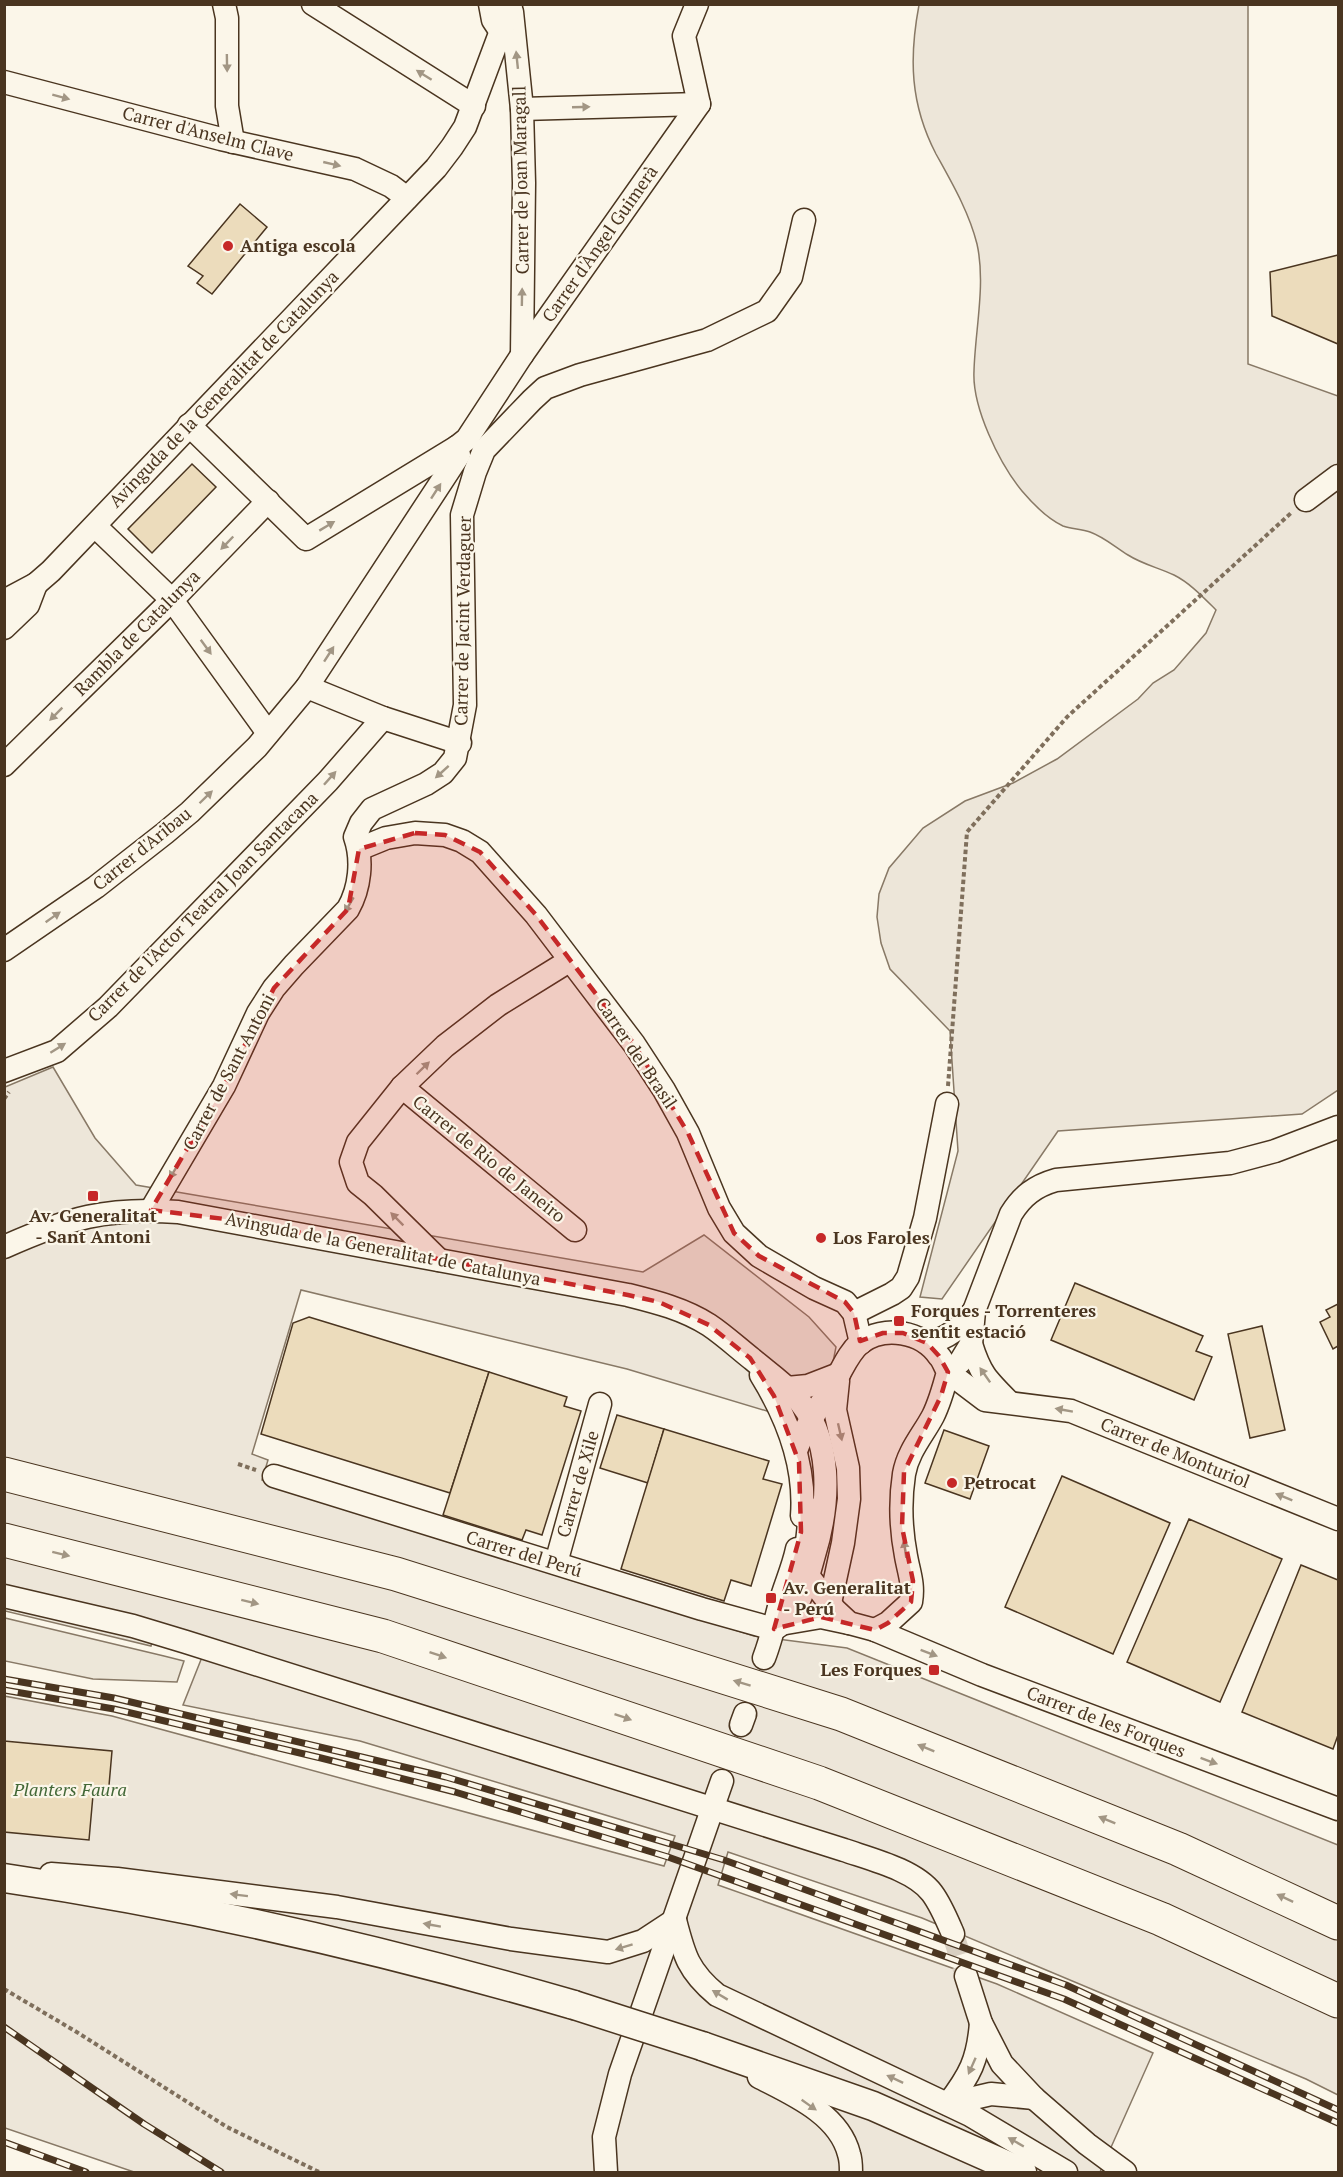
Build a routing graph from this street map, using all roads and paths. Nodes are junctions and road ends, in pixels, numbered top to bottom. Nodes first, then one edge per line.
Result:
1 (225, 4) edge
2 (313, 4) edge
3 (681, 4) edge
4 (697, 4) edge
5 (504, 5) edge
6 (687, 28) junction
7 (4, 82) edge
8 (699, 104) junction
9 (474, 106) junction
10 (522, 109) junction
11 (233, 142) junction
12 (407, 198) junction
13 (804, 220) dead end
14 (522, 355) junction
15 (189, 425) junction
16 (469, 445) junction
17 (1338, 476) edge
18 (1306, 500) joint
19 (268, 501) junction
20 (95, 526) junction
21 (36, 584) junction
22 (172, 600) junction
23 (4, 601) edge
24 (4, 628) edge
25 (307, 687) junction
26 (383, 718) junction
27 (268, 733) junction
28 (460, 743) junction
29 (4, 765) edge
30 (359, 849) junction
31 (4, 950) edge
32 (569, 961) junction
33 (4, 1071) edge
34 (402, 1088) junction
35 (947, 1104) joint
36 (1338, 1127) edge
37 (151, 1210) junction
38 (575, 1230) dead end
39 (4, 1247) edge
40 (439, 1260) junction
41 (974, 1311) junction
42 (855, 1313) junction
43 (861, 1343) junction
44 (927, 1343) junction
45 (971, 1344) junction
46 (750, 1358) junction
47 (948, 1372) junction
48 (839, 1374) junction
49 (787, 1388) junction
50 (1008, 1401) junction
51 (600, 1404) dead end
52 (810, 1419) junction
53 (796, 1451) junction
54 (238, 1464) dead end
55 (246, 1467) dead end
56 (4, 1474) edge
57 (274, 1476) dead end
58 (803, 1503) junction
59 (1338, 1519) edge
60 (4, 1540) edge
61 (556, 1563) junction
62 (808, 1576) junction
63 (4, 1596) edge
64 (830, 1603) junction
65 (849, 1623) junction
66 (780, 1626) junction
67 (875, 1630) junction
68 (764, 1658) dead end
69 (722, 1781) dead end
70 (713, 1807) junction
71 (1338, 1809) edge
72 (4, 1870) edge
73 (4, 1878) edge
74 (675, 1920) junction
75 (1338, 1923) edge
76 (953, 1934) tunnel mouth
77 (966, 1976) tunnel mouth
78 (4, 1989) edge
79 (1338, 2001) edge
80 (981, 2023) junction
81 (702, 2046) junction
82 (1034, 2098) junction
83 (948, 2104) junction
84 (319, 2172) edge
85 (606, 2172) edge
86 (851, 2172) edge
87 (1022, 2172) edge
88 (1066, 2172) edge
89 (1125, 2172) edge

1 -> 11 street
9 -> 2 street
3 - 6 street
4 - 6 street
5 - 9 street, Avinguda de la Generalitat de Catalunya
10 -> 5 street, Carrer de Joan Maragall
6 - 8 street
7 -> 11 street, Carrer d'Anselm Clave
10 -> 8 street
8 - 14 street, Carrer d'Àngel Guimerà
9 - 12 street, Avinguda de la Generalitat de Catalunya
14 -> 10 street, Carrer de Joan Maragall
11 -> 12 street, Carrer d'Anselm Clave
12 - 15 street, Avinguda de la Generalitat de Catalunya
13 - 16 street, Carrer de Jacint Verdaguer
14 - 16 street, Carrer d'Àngel Guimerà
15 - 19 street
15 - 20 street, Avinguda de la Generalitat de Catalunya
19 -> 16 street
25 -> 16 street, Carrer d'Aribau
16 - 28 street, Carrer de Jacint Verdaguer
17 - 18 street
18 - 35 path
19 -> 22 street, Rambla de Catalunya
20 - 21 street, Avinguda de la Generalitat de Catalunya
20 - 22 street
21 - 23 street, Avinguda de la Generalitat de Catalunya
21 - 24 street
22 -> 27 street
22 -> 29 street, Rambla de Catalunya
25 - 26 street
25 - 27 street, Carrer d'Aribau
26 - 28 street
33 -> 26 street, Carrer de l'Actor Teatral Joan Santacana
31 -> 27 street, Carrer d'Aribau
28 -> 30 street, Carrer de Jacint Verdaguer
30 - 32 street, Carrer del Brasil
30 -> 37 street, Carrer de Sant Antoni
34 -> 32 street
32 - 42 street, Carrer del Brasil
34 - 38 street, Carrer de Rio de Janeiro
40 -> 34 street
35 - 42 street
36 - 41 street
37 - 39 street, Avinguda de la Generalitat de Catalunya
37 - 40 street, Avinguda de la Generalitat de Catalunya
40 - 46 street, Avinguda de la Generalitat de Catalunya
41 - 44 street
41 - 45 street
42 - 43 street
43 - 44 street
43 - 48 street
44 - 47 street
45 - 47 street
50 -> 45 street
46 - 49 street, Avinguda de la Generalitat de Catalunya
46 - 53 street, Avinguda de la Generalitat de Catalunya
47 - 50 street, Carrer de Monturiol
67 -> 47 street
48 - 49 street
48 - 52 street
48 -> 64 street
49 - 52 street, Avinguda de la Generalitat de Catalunya
59 -> 50 street, Carrer de Monturiol
51 - 61 street, Carrer de Xile
52 - 53 street
52 - 62 street, Avinguda de la Generalitat de Catalunya
53 - 58 street, Avinguda de la Generalitat de Catalunya
54 - 55 path
75 -> 56 highway
57 - 61 street, Carrer del Perú
58 - 62 street
58 - 66 street, Avinguda de la Generalitat de Catalunya
60 -> 79 highway
61 - 66 street, Carrer del Perú
62 - 64 street
62 - 66 street, Avinguda de la Generalitat de Catalunya
63 - 70 street
64 - 65 street
65 - 66 street, Carrer de les Forques
65 - 67 street, Carrer de les Forques
66 - 68 street
67 -> 71 street, Carrer de les Forques
69 - 70 street
70 - 74 street
70 - 76 street
74 -> 72 street
73 - 81 main road, bridge
83 -> 74 street
74 - 85 street
77 - 80 street
78 - 84 path
80 - 82 street
80 -> 83 street
81 -> 86 street
81 - 87 main road
82 - 83 street
82 - 89 street
88 -> 83 street

